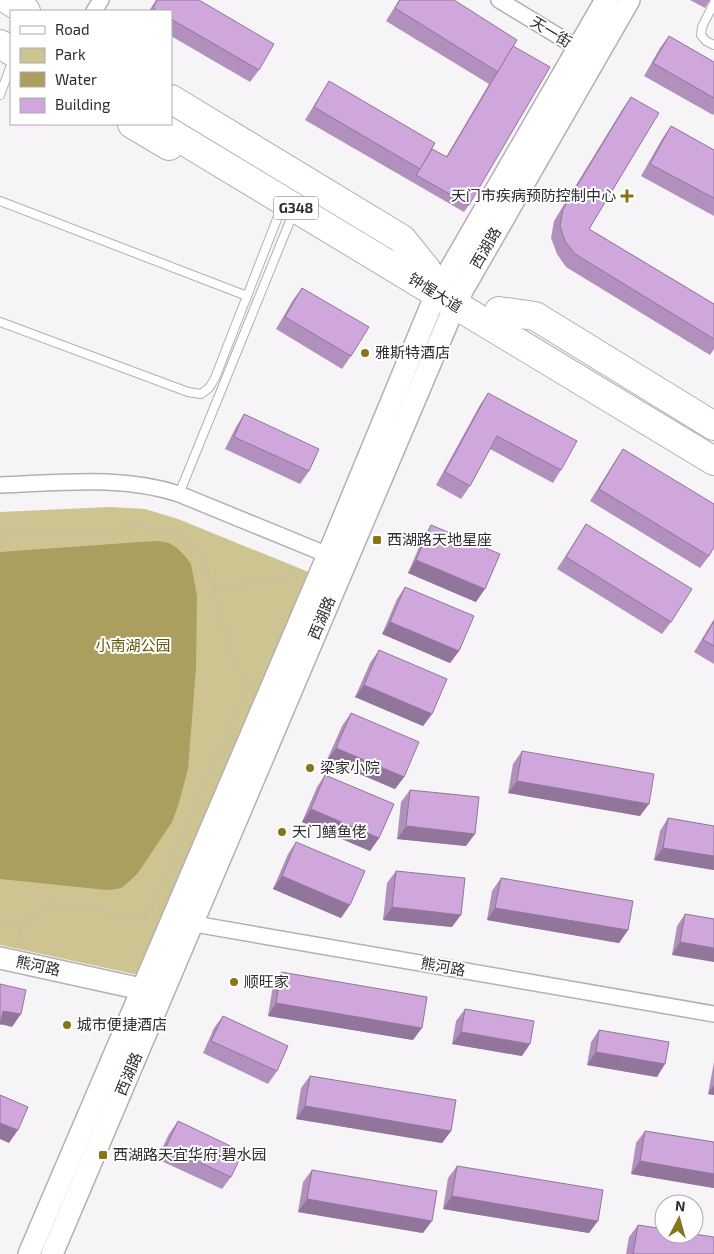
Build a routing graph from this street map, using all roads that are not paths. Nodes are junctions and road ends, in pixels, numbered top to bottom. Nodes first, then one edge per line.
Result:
1 (8, 0) edge
2 (499, 0) edge
3 (606, 0) edge
4 (629, 0) edge
5 (714, 3) edge
6 (24, 10) edge
7 (714, 46) edge
8 (578, 48) junction
9 (10, 68) edge
10 (0, 95) edge
11 (172, 100) edge
12 (172, 117) edge
13 (134, 125) edge
14 (158, 125) edge
15 (0, 201) edge
16 (284, 217) junction
17 (440, 286) junction
18 (247, 296) junction
19 (496, 320) junction
20 (0, 322) edge
21 (714, 426) edge
22 (714, 442) edge
23 (714, 461) edge
24 (714, 481) edge
25 (0, 485) edge
26 (179, 494) junction
27 (328, 555) junction
28 (172, 920) junction
29 (193, 924) junction
30 (8, 959) edge
31 (153, 991) junction
32 (714, 1014) edge
33 (29, 1254) edge
34 (52, 1254) edge

1 - 6 highway
2 - 8 street, 天一街
3 - 8 main road, 西湖路
4 - 17 main road, 西湖路
5 - 7 lane
8 - 17 main road, 西湖路
9 - 10 lane
11 - 17 highway
12 - 17 highway, 钟惺大道 / G348
13 - 16 highway
14 - 17 highway, 钟惺大道 / G348
15 - 18 lane
16 - 17 highway
16 - 18 lane
16 - 26 lane
17 - 19 highway, 钟惺大道 / G348
17 - 27 main road, 西湖路
17 - 29 main road, 西湖路
18 - 20 lane
19 - 21 highway
19 - 22 highway, 钟惺大道 / G348
19 - 23 highway, 钟惺大道 / G348
19 - 24 highway
25 - 26 street
26 - 27 street
27 - 28 main road, 西湖路
28 - 29 street, 熊河路
28 - 31 main road, 西湖路
29 - 31 main road, 西湖路
29 - 32 street, 熊河路
30 - 31 main road, 熊河路
31 - 33 main road, 西湖路
31 - 34 main road, 西湖路

